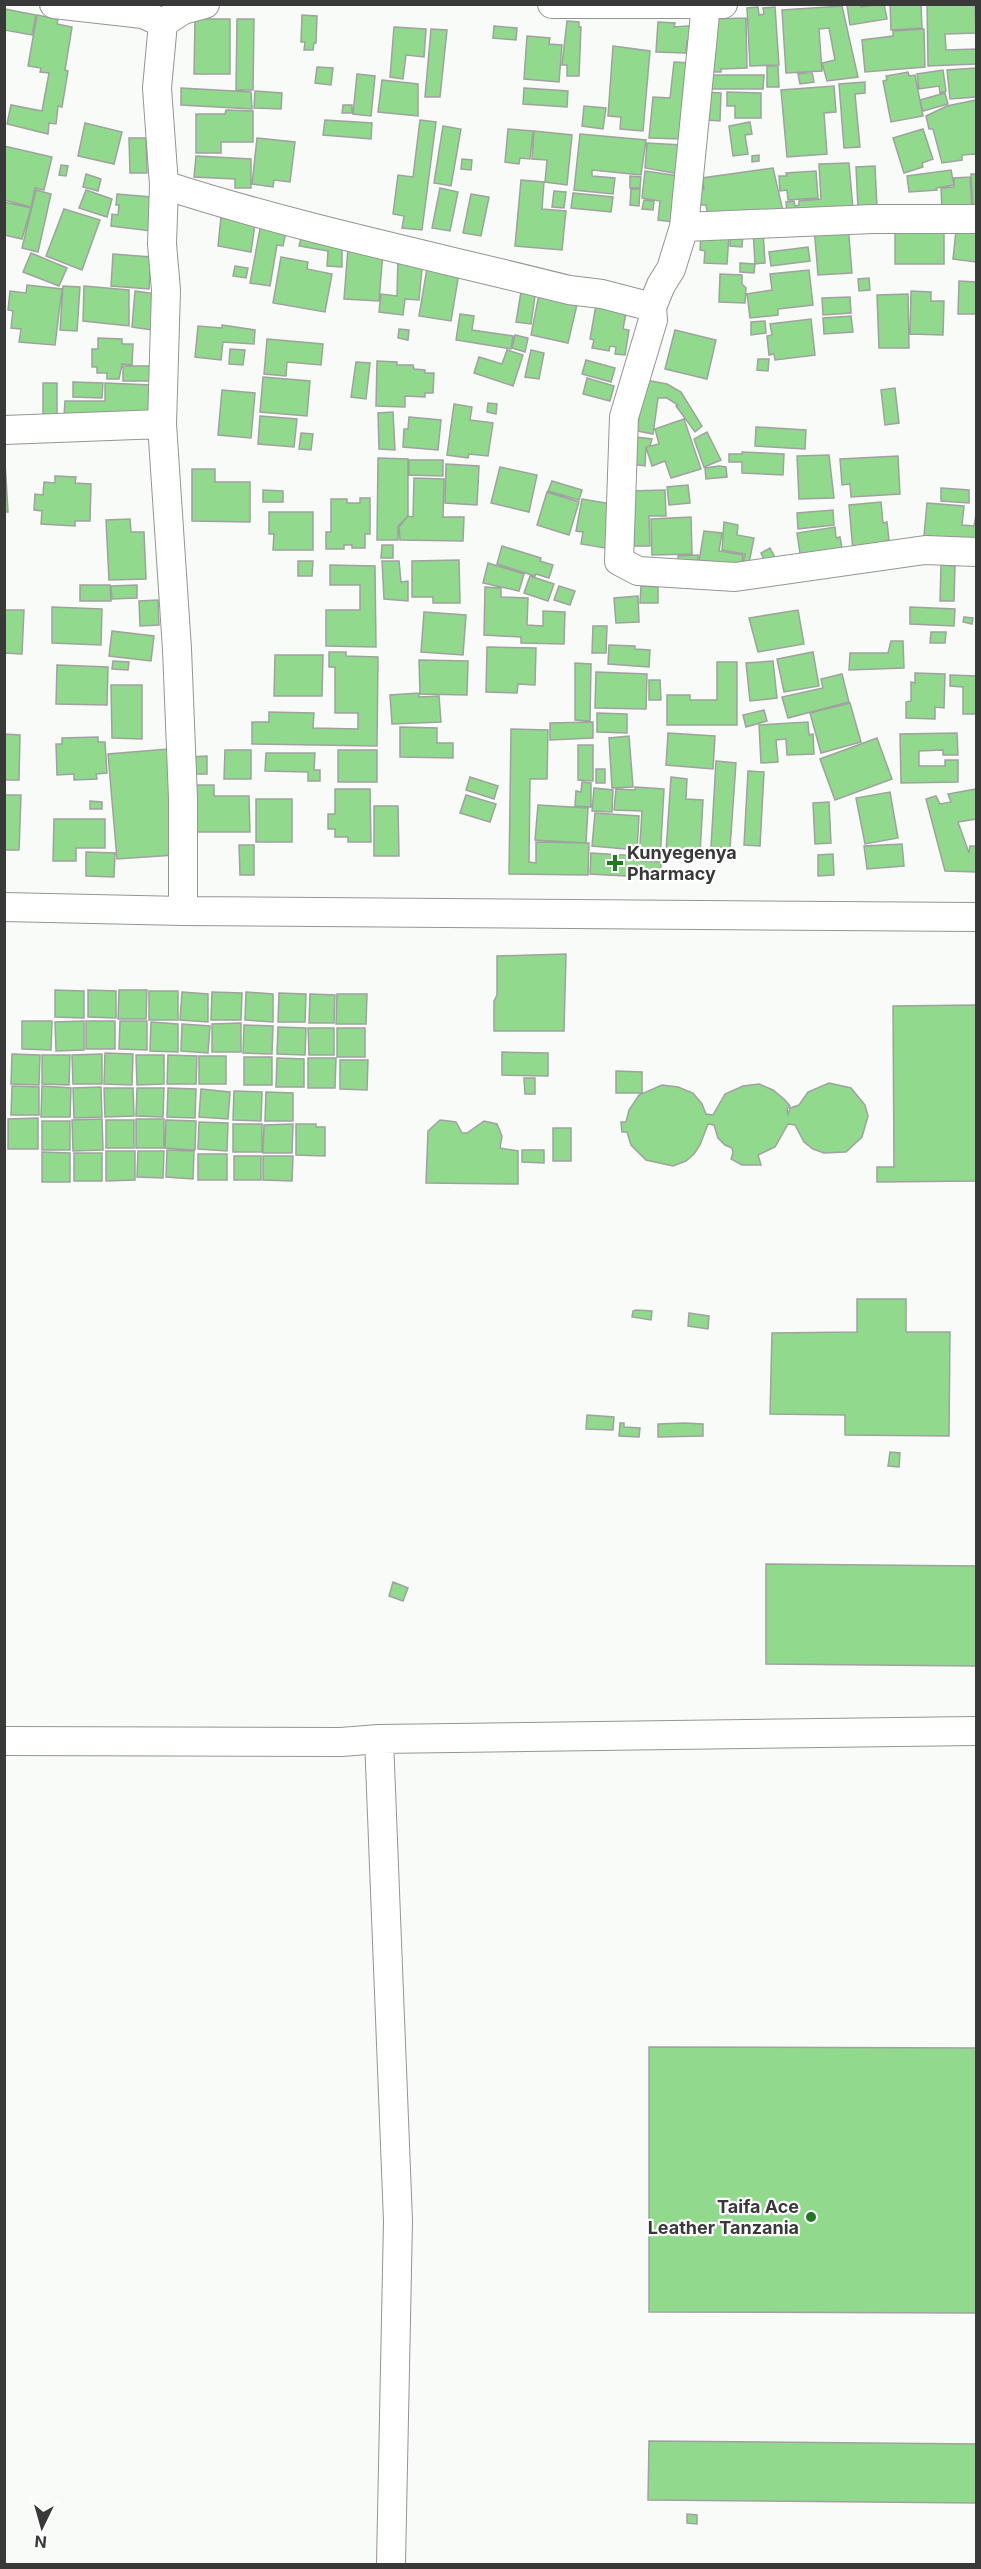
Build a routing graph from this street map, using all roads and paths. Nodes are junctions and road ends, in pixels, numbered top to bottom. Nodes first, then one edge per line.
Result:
1 (54, 4) edge
2 (205, 4) edge
3 (552, 4) edge
4 (711, 5) edge
5 (150, 14) edge
6 (164, 185) junction
7 (976, 219) edge
8 (684, 227) junction
9 (652, 307) junction
10 (162, 424) junction
11 (4, 430) edge
12 (976, 552) edge
13 (4, 907) edge
14 (183, 911) junction
15 (976, 917) edge
16 (976, 1731) edge
17 (378, 1739) junction
18 (4, 1741) edge
19 (391, 2565) edge

1 - 5 street
2 - 5 street
3 - 4 street
4 - 8 street
5 - 6 street
6 - 9 street
6 - 10 street
7 - 8 street
8 - 9 street
9 - 12 street
10 - 11 street
10 - 14 street
13 - 14 street
14 - 15 street
16 - 17 street
17 - 18 street
17 - 19 street

